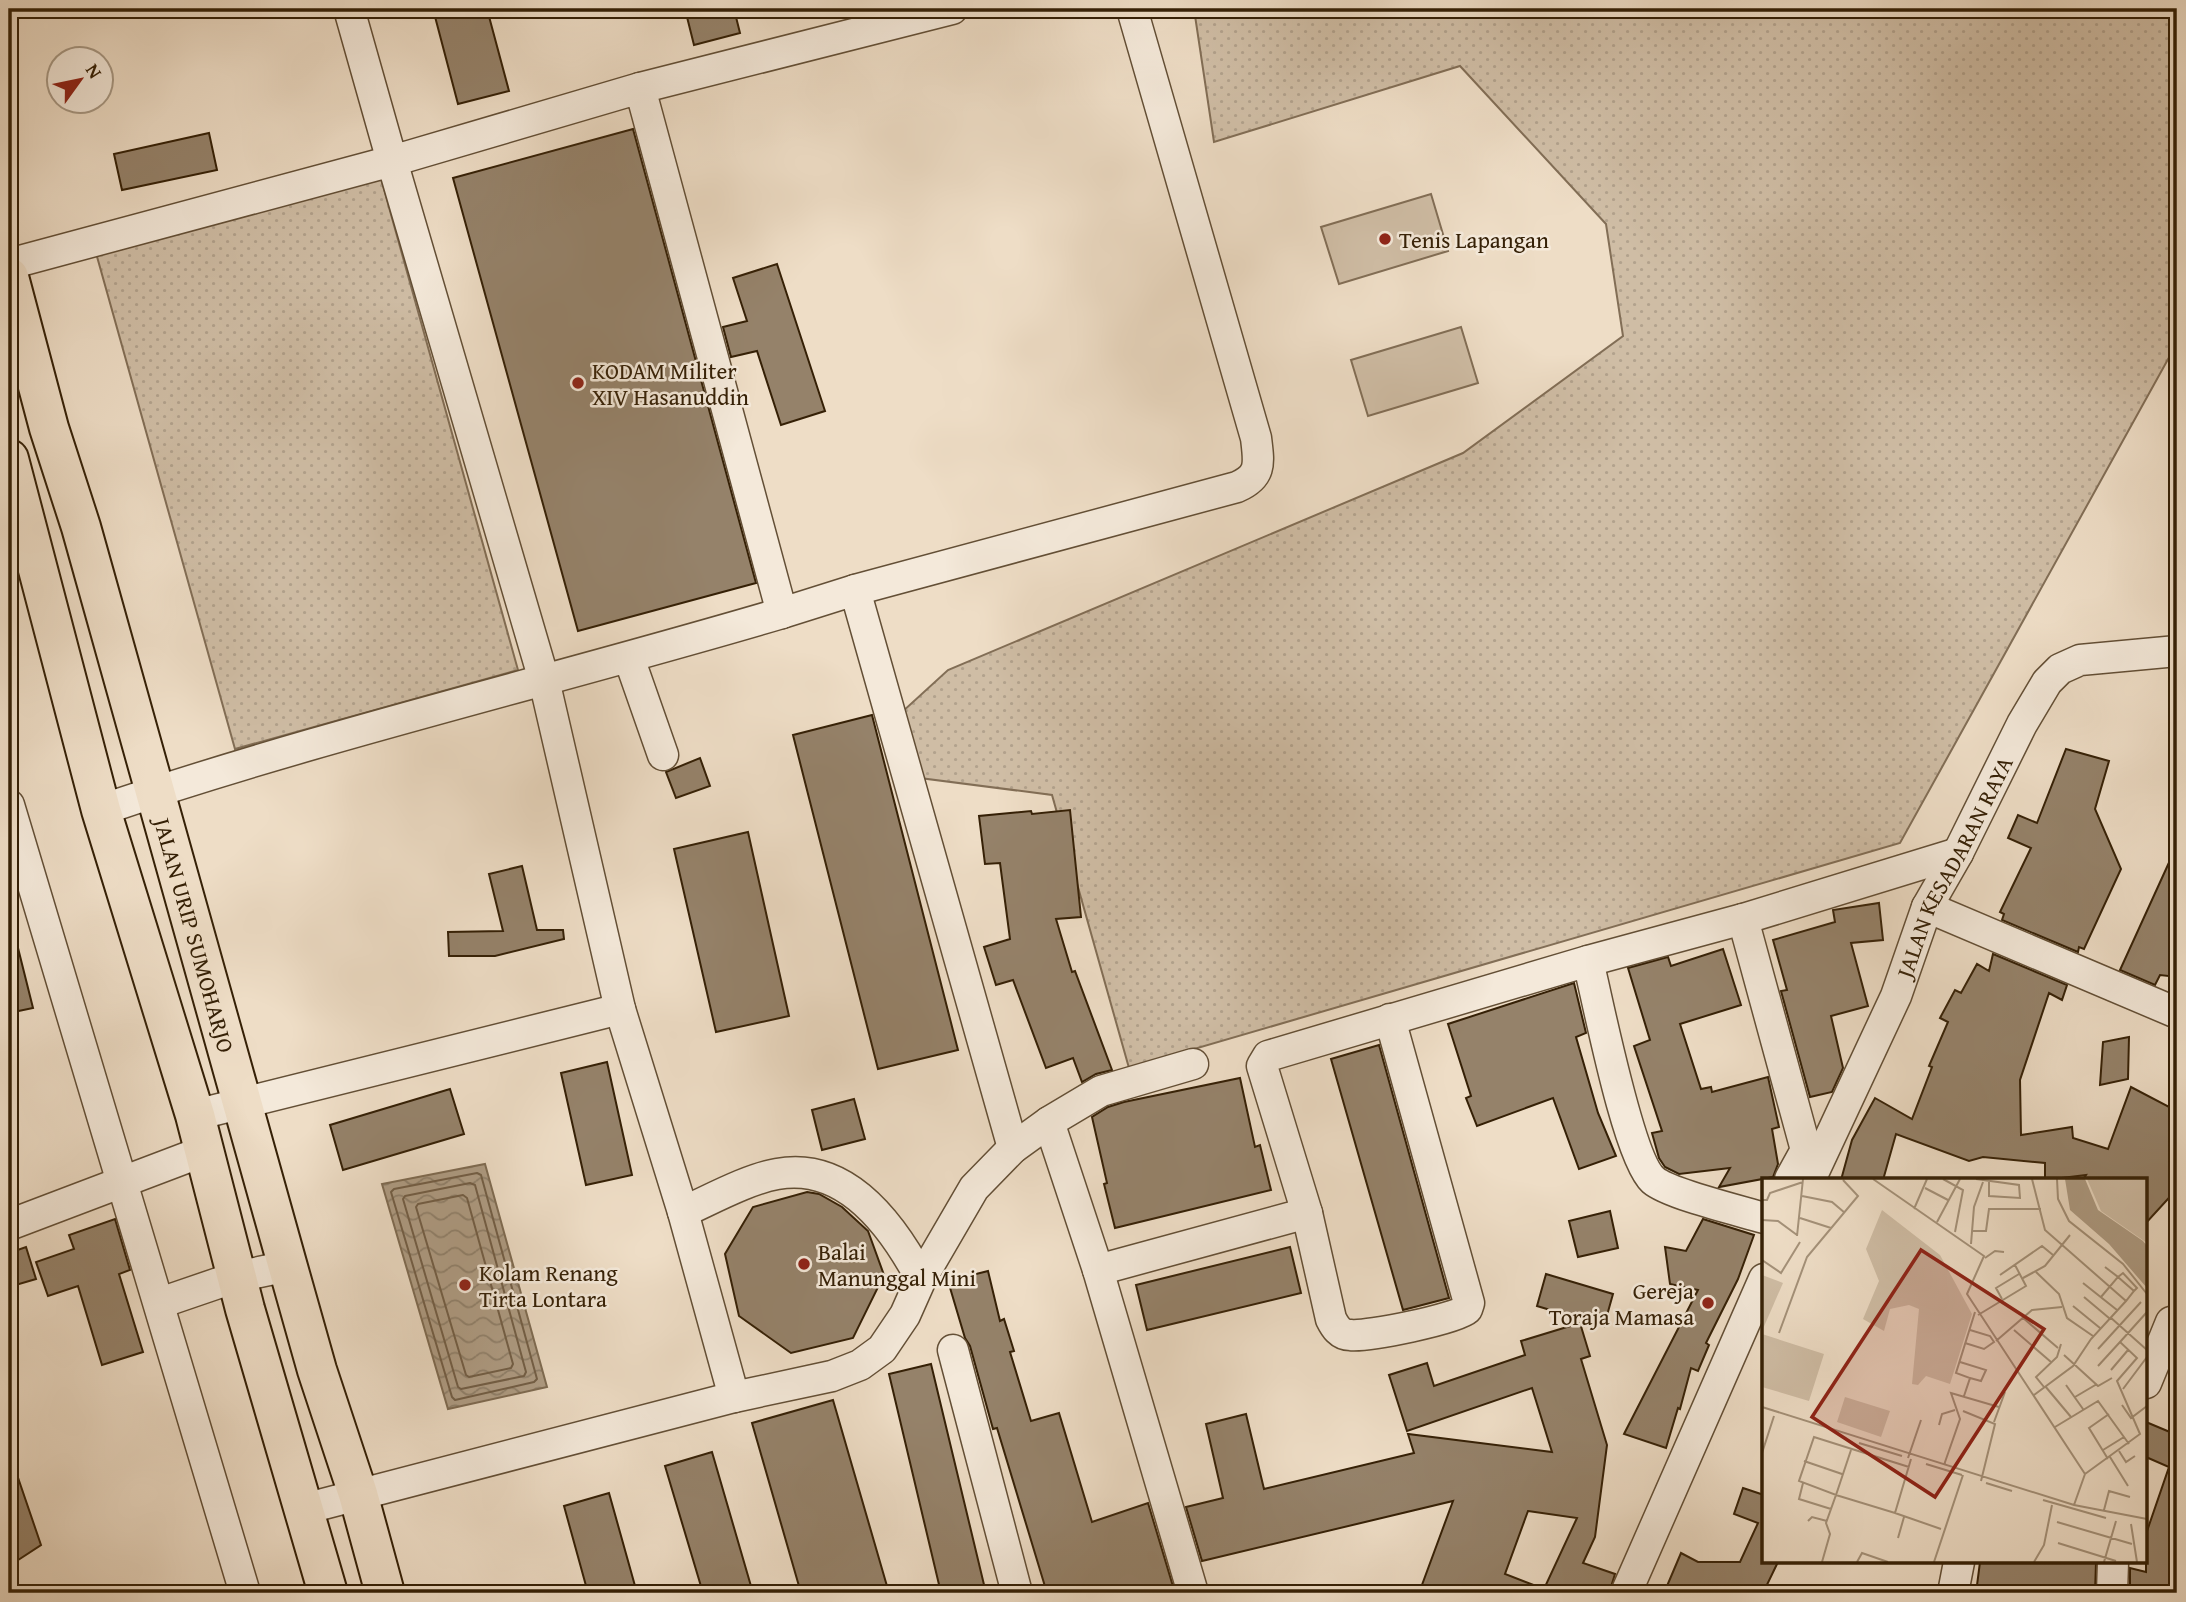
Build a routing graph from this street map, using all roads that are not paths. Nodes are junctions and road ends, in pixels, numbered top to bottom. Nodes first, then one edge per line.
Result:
1 (349, 9) edge
2 (952, 9) edge
3 (1132, 9) edge
4 (640, 88) junction
5 (392, 161) junction
6 (9, 264) edge
7 (9, 277) edge
8 (9, 459) edge
9 (81, 527) junction
10 (30, 543) junction
11 (855, 590) junction
12 (782, 613) junction
13 (2177, 651) edge
14 (629, 658) junction
15 (544, 680) junction
16 (663, 755) dead end
17 (155, 792) junction
18 (9, 805) edge
19 (101, 810) junction
20 (1958, 853) junction
21 (1927, 907) junction
22 (1742, 919) junction
23 (1588, 961) junction
24 (620, 1009) junction
25 (2177, 1013) edge
26 (1390, 1019) junction
27 (1193, 1063) dead end
28 (244, 1104) junction
29 (1049, 1122) junction
30 (199, 1133) junction
31 (1013, 1148) junction
32 (1790, 1178) edge
33 (1811, 1178) edge
34 (124, 1182) junction
35 (683, 1212) junction
36 (1307, 1213) junction
37 (1762, 1217) edge
38 (9, 1225) edge
39 (288, 1266) junction
40 (1098, 1270) junction
41 (236, 1277) junction
42 (921, 1279) junction
43 (1762, 1284) edge
44 (160, 1303) junction
45 (2165, 1320) edge
46 (953, 1350) dead end
47 (2148, 1376) edge
48 (734, 1397) junction
49 (358, 1494) junction
50 (304, 1509) junction
51 (1959, 1564) edge
52 (2113, 1564) edge
53 (245, 1593) edge
54 (328, 1593) edge
55 (385, 1593) edge
56 (1017, 1593) edge
57 (1193, 1593) edge
58 (1626, 1593) edge
59 (1953, 1593) edge
60 (2112, 1593) edge

1 - 5 street
2 - 4 street
3 - 11 street
4 - 5 street
4 - 12 street
5 - 6 street
5 - 15 street
7 - 9 highway, JALAN URIP SUMOHARJO
8 - 10 highway
9 - 10 highway
9 - 17 highway, JALAN URIP SUMOHARJO
10 - 19 highway
11 - 12 street
11 - 31 street
12 - 14 street
13 - 20 street, JALAN KESADARAN RAYA
14 - 15 street
14 - 16 street
15 - 17 street
15 - 24 street
17 - 19 street
17 - 28 highway, JALAN URIP SUMOHARJO
18 - 34 street
19 - 30 highway
20 - 21 street, JALAN KESADARAN RAYA
20 - 22 street
21 - 25 street
21 - 33 street, JALAN KESADARAN RAYA
22 - 23 street
22 - 32 street
23 - 26 street
23 - 37 street
24 - 28 street
24 - 35 street
26 - 36 street
26 - 36 street
27 - 29 street
28 - 30 street
28 - 39 highway, JALAN URIP SUMOHARJO
29 - 31 street
29 - 40 street
30 - 34 street
30 - 41 highway
31 - 42 street
34 - 38 street
34 - 44 street
35 - 42 street
35 - 48 street
36 - 40 street
39 - 41 street
39 - 49 highway, JALAN URIP SUMOHARJO
40 - 57 street
41 - 44 street
41 - 50 highway
42 - 48 street
43 - 58 street
44 - 53 street
45 - 47 street
46 - 56 street
48 - 49 street
49 - 50 street
49 - 55 highway, JALAN URIP SUMOHARJO
50 - 54 highway
51 - 59 street
52 - 60 street

